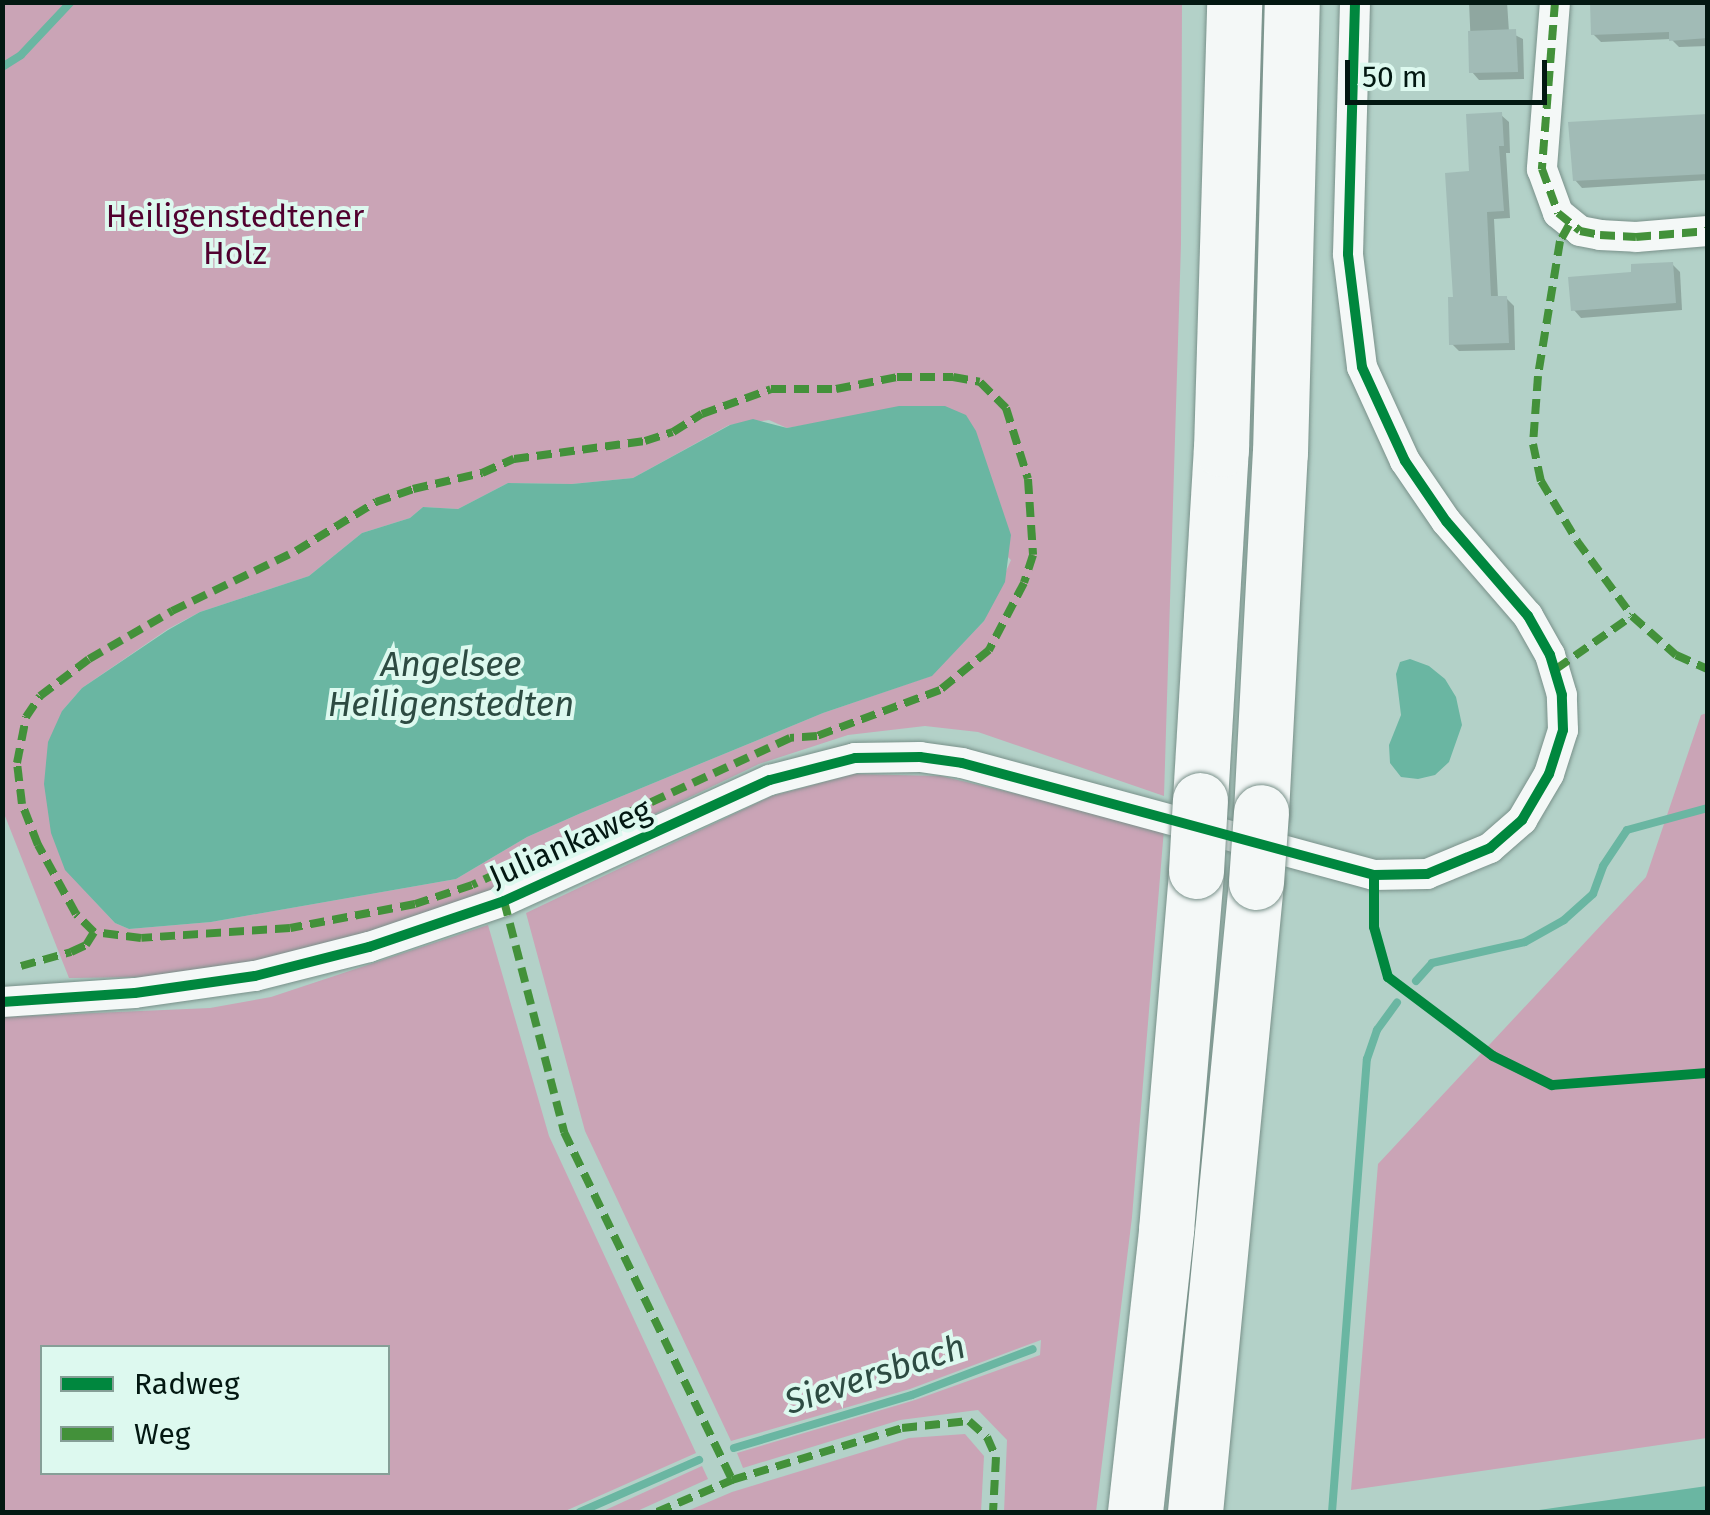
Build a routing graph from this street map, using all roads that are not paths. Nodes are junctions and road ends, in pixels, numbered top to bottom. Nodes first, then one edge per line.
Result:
1 (1234, 2) edge
2 (1292, 2) edge
3 (1356, 2) edge
4 (1555, 2) edge
5 (1708, 232) edge
6 (2, 1002) edge
7 (1135, 1512) edge
8 (1195, 1512) edge

1 - 7 highway, bridge
2 - 8 highway, bridge
3 - 6 street, Juliankaweg
4 - 5 street

